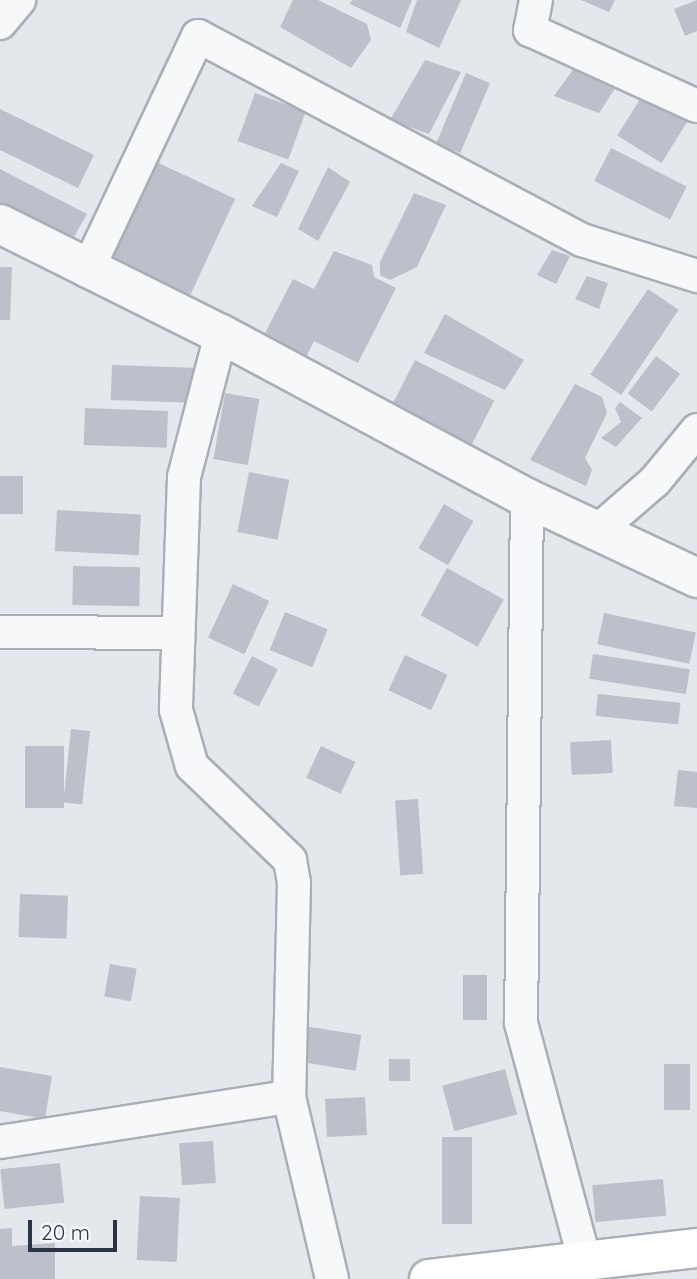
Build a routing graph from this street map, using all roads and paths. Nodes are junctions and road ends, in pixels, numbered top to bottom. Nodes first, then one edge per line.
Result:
1 (19, 0) edge
2 (536, 0) edge
3 (0, 23) edge
4 (697, 106) edge
5 (0, 224) edge
6 (691, 267) edge
7 (87, 271) junction
8 (221, 334) junction
9 (697, 430) edge
10 (527, 498) junction
11 (595, 533) junction
12 (697, 578) edge
13 (0, 632) edge
14 (176, 633) junction
15 (289, 1097) junction
16 (0, 1142) edge
17 (697, 1248) edge
18 (584, 1258) junction
19 (483, 1275) edge
20 (332, 1279) edge
21 (429, 1279) edge

1 - 3 street
2 - 4 street
5 - 7 street
6 - 7 street
7 - 8 street
8 - 10 street
8 - 14 street
9 - 11 street
10 - 11 street
10 - 18 street
11 - 12 street
13 - 14 street
14 - 15 street
15 - 16 street
15 - 20 street
17 - 18 main road
18 - 19 main road
19 - 21 main road

